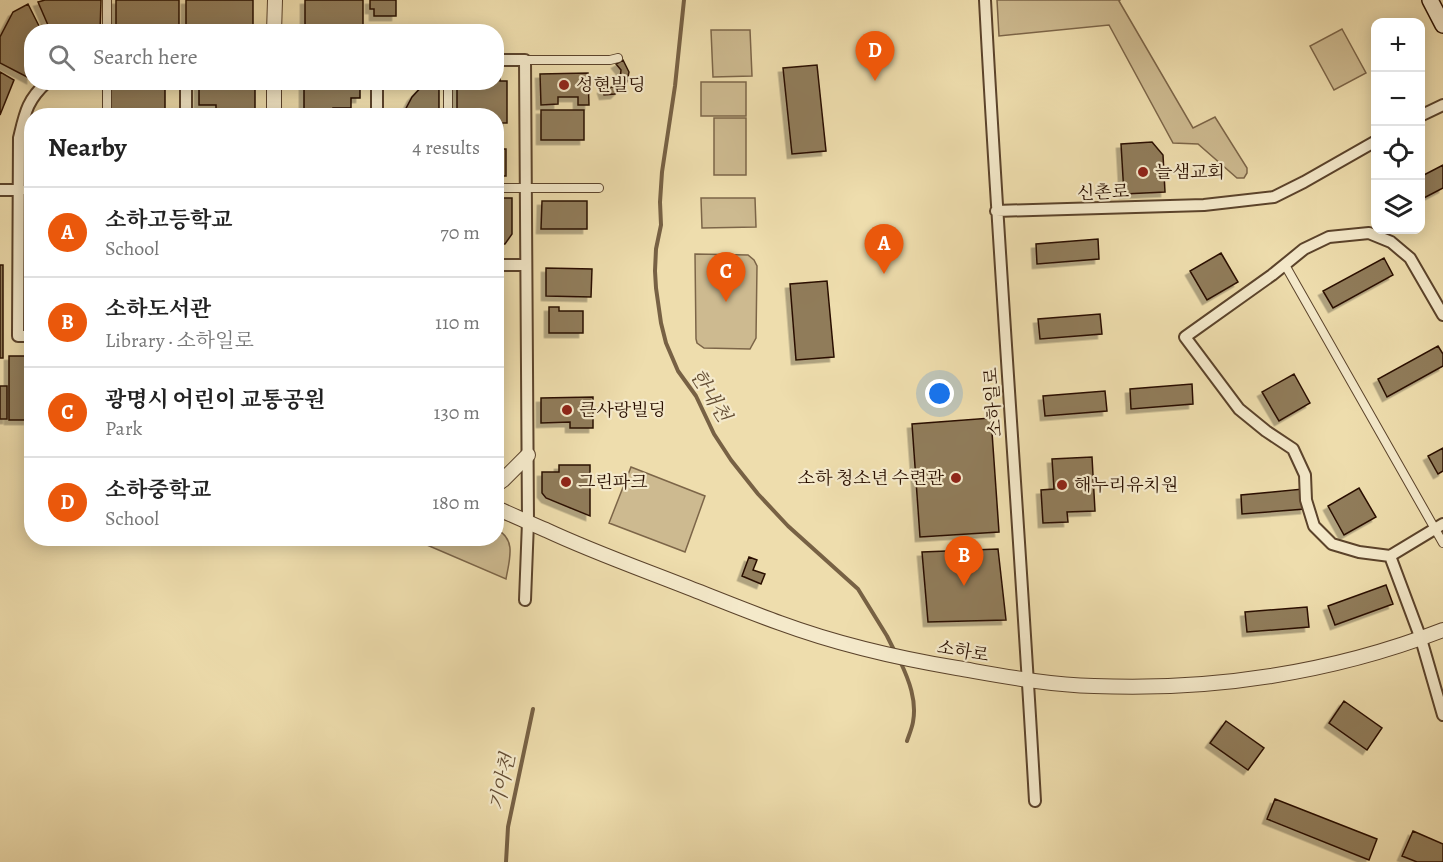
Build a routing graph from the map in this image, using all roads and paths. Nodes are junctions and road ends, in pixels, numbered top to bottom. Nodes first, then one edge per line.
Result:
1 (107, 0) edge
2 (275, 0) edge
3 (985, 0) edge
4 (1430, 0) edge
5 (107, 24) edge
6 (274, 24) edge
7 (1443, 25) edge
8 (618, 58) dead end
9 (504, 60) edge
10 (525, 60) junction
11 (38, 90) edge
12 (107, 90) edge
13 (186, 90) edge
14 (274, 90) edge
15 (377, 90) edge
16 (448, 90) edge
17 (1443, 105) edge
18 (26, 108) edge
19 (107, 108) edge
20 (186, 108) edge
21 (274, 108) edge
22 (377, 108) edge
23 (448, 108) edge
24 (1425, 114) edge
25 (24, 118) edge
26 (1371, 144) edge
27 (504, 188) edge
28 (525, 188) junction
29 (599, 188) dead end
30 (0, 190) edge
31 (19, 190) junction
32 (24, 190) edge
33 (996, 211) junction
34 (504, 265) edge
35 (526, 265) junction
36 (1285, 265) junction
37 (1443, 315) edge
38 (24, 336) edge
39 (528, 455) junction
40 (504, 479) edge
41 (504, 512) edge
42 (528, 522) junction
43 (1439, 527) edge
44 (1443, 543) edge
45 (1390, 556) junction
46 (525, 600) dead end
47 (1443, 630) edge
48 (1421, 639) junction
49 (1029, 681) junction
50 (1443, 715) edge
51 (1035, 801) dead end

1 - 5 street
2 - 6 street
3 - 33 street, 소하일로
4 - 7 main road
8 - 10 street
9 - 10 street
10 - 28 street
11 - 18 street
12 - 19 street
13 - 20 street
14 - 21 street
15 - 22 street
16 - 23 street
17 - 24 street
25 - 31 street
26 - 33 street, 신촌로
27 - 28 street
28 - 29 street
28 - 35 street
30 - 31 street
31 - 32 street
31 - 38 street
33 - 49 street, 소하일로
34 - 35 street
35 - 39 street
36 - 37 street
36 - 43 street
36 - 45 street
39 - 40 street
39 - 42 street
41 - 42 street, 소하로
42 - 46 street
42 - 49 street, 소하로
43 - 44 street
43 - 45 street
45 - 48 street
47 - 48 street, 소하로
48 - 49 street, 소하로
48 - 50 street
49 - 51 street, 소하일로

